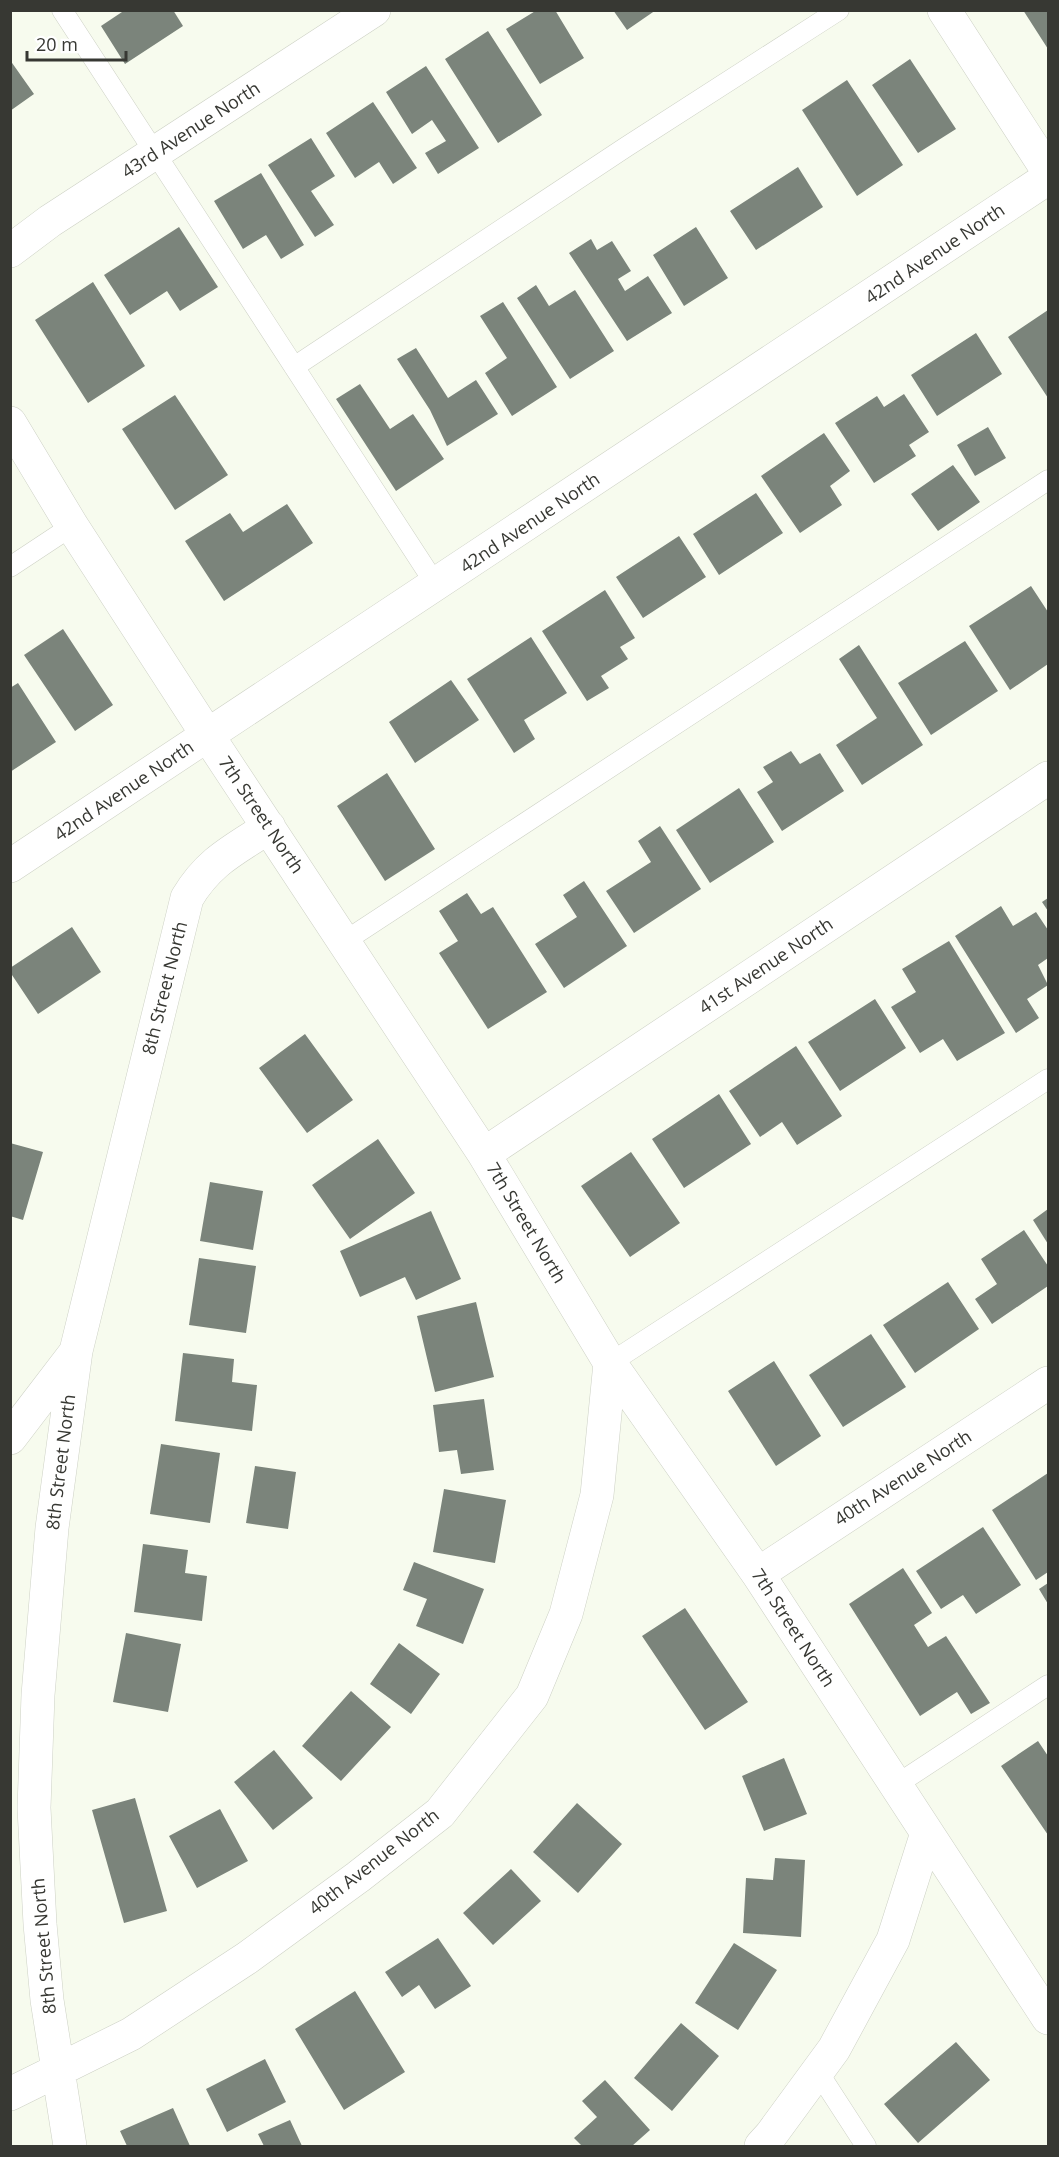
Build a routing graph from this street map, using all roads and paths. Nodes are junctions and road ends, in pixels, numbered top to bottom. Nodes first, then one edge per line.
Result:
1 (62, 10) edge
2 (374, 10) edge
3 (839, 10) edge
4 (944, 10) edge
5 (156, 153) junction
6 (1048, 171) edge
7 (1048, 178) edge
8 (10, 251) edge
9 (294, 367) junction
10 (10, 423) edge
11 (1048, 480) edge
12 (72, 526) junction
13 (10, 567) edge
14 (436, 585) junction
15 (207, 736) junction
16 (1048, 778) edge
17 (269, 827) junction
18 (10, 866) edge
19 (345, 941) junction
20 (1048, 1079) edge
21 (484, 1154) junction
22 (76, 1351) junction
23 (610, 1362) junction
24 (1048, 1383) edge
25 (10, 1438) edge
26 (758, 1574) junction
27 (1048, 1685) edge
28 (896, 1785) junction
29 (927, 1833) junction
30 (1043, 1999) edge
31 (59, 2071) junction
32 (818, 2072) junction
33 (10, 2094) edge
34 (70, 2146) edge
35 (761, 2146) edge
36 (866, 2146) edge

1 - 5 lane
2 - 5 street, 43rd Avenue North
3 - 9 lane
4 - 6 street
5 - 8 street, 43rd Avenue North
5 - 9 lane
7 - 14 street, 42nd Avenue North
9 - 14 lane
10 - 12 street, 7th Street North
11 - 19 lane
12 - 13 lane
12 - 15 street, 7th Street North
14 - 15 street, 42nd Avenue North
15 - 17 street, 7th Street North
15 - 18 street, 42nd Avenue North
16 - 21 street, 41st Avenue North
17 - 19 street, 7th Street North
17 - 22 street, 8th Street North
19 - 21 street, 7th Street North
20 - 23 lane
21 - 23 street, 7th Street North
22 - 25 street
22 - 31 street, 8th Street North
23 - 26 street, 7th Street North
23 - 31 street, 40th Avenue North
24 - 26 street, 40th Avenue North
26 - 28 street, 7th Street North
27 - 28 lane
28 - 29 street, 7th Street North
29 - 30 street, 7th Street North
29 - 32 street
31 - 33 street, 40th Avenue North
31 - 34 street, 8th Street North
32 - 35 street
32 - 36 lane

